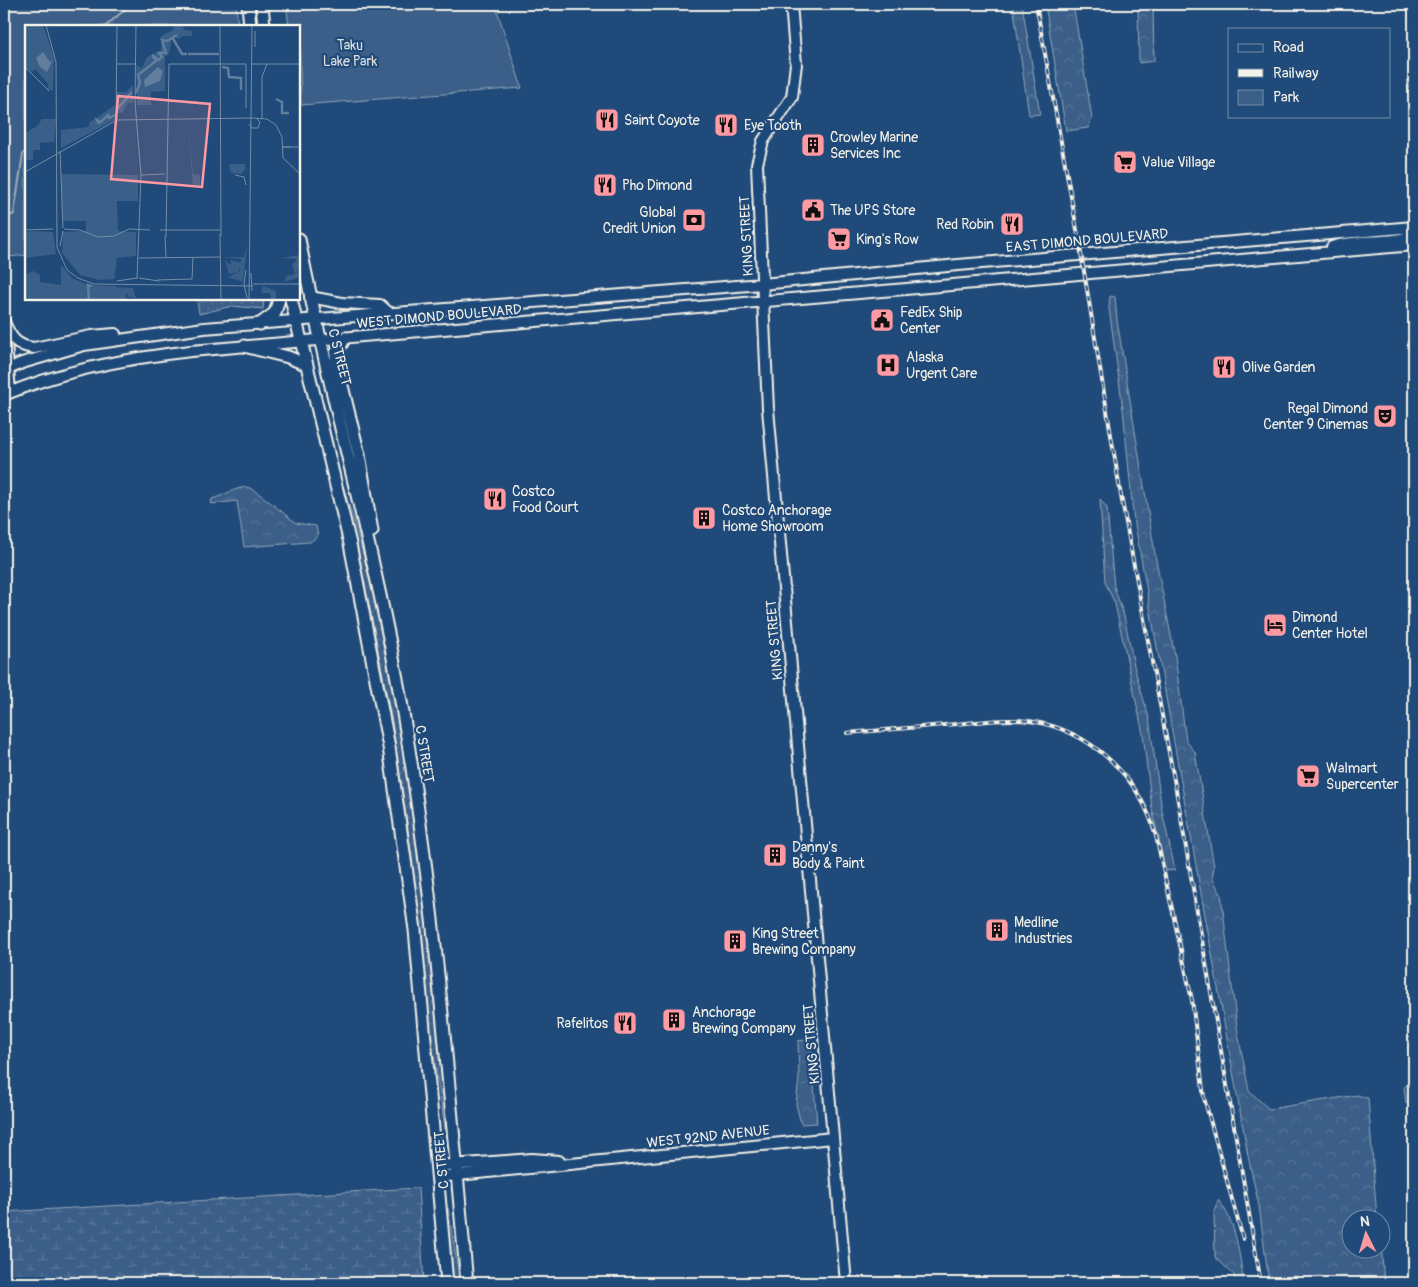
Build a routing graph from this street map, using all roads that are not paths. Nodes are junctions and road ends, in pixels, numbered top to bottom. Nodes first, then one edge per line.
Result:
1 (248, 4) edge
2 (262, 4) edge
3 (791, 4) edge
4 (250, 25) edge
5 (264, 25) edge
6 (1414, 227) edge
7 (1414, 235) edge
8 (300, 244) edge
9 (1414, 245) edge
10 (1179, 246) junction
11 (1314, 253) junction
12 (1180, 264) junction
13 (762, 284) junction
14 (310, 297) junction
15 (279, 300) edge
16 (291, 300) edge
17 (763, 300) junction
18 (389, 313) junction
19 (315, 319) junction
20 (295, 321) junction
21 (4, 322) edge
22 (260, 324) junction
23 (151, 334) junction
24 (346, 338) junction
25 (320, 340) junction
26 (300, 342) junction
27 (244, 346) junction
28 (305, 364) junction
29 (6, 370) edge
30 (7, 393) edge
31 (376, 572) junction
32 (833, 1138) junction
33 (457, 1170) junction
34 (437, 1172) junction
35 (447, 1283) edge
36 (467, 1283) edge
37 (846, 1283) edge

1 - 4 main road
2 - 5 main road
3 - 13 main road, KING STREET
6 - 10 main road, EAST DIMOND BOULEVARD
7 - 11 main road
8 - 14 main road, C STREET
9 - 11 main road
10 - 12 main road
10 - 13 main road, EAST DIMOND BOULEVARD
11 - 12 main road
12 - 17 main road
13 - 17 main road, KING STREET
13 - 18 main road, WEST DIMOND BOULEVARD
14 - 18 main road
14 - 19 main road, C STREET
15 - 22 main road
16 - 20 main road, C STREET
17 - 24 main road, WEST DIMOND BOULEVARD
17 - 32 main road, KING STREET
18 - 19 main road, WEST DIMOND BOULEVARD
19 - 20 main road, WEST DIMOND BOULEVARD
19 - 25 main road, C STREET
20 - 22 main road, WEST DIMOND BOULEVARD
20 - 26 main road, C STREET
21 - 23 main road
21 - 29 main road
22 - 23 main road, WEST DIMOND BOULEVARD
23 - 29 main road, WEST DIMOND BOULEVARD
24 - 25 main road, WEST DIMOND BOULEVARD
24 - 31 main road
25 - 26 main road, WEST DIMOND BOULEVARD
25 - 31 main road, C STREET
26 - 27 main road, WEST DIMOND BOULEVARD
26 - 28 main road, C STREET
27 - 28 main road
27 - 30 main road, WEST DIMOND BOULEVARD
28 - 34 main road, C STREET
29 - 30 main road
31 - 33 main road, C STREET
32 - 33 main road, WEST 92ND AVENUE
32 - 37 main road, KING STREET
33 - 34 main road, WEST 92ND AVENUE
33 - 36 main road, C STREET
34 - 35 main road, C STREET

